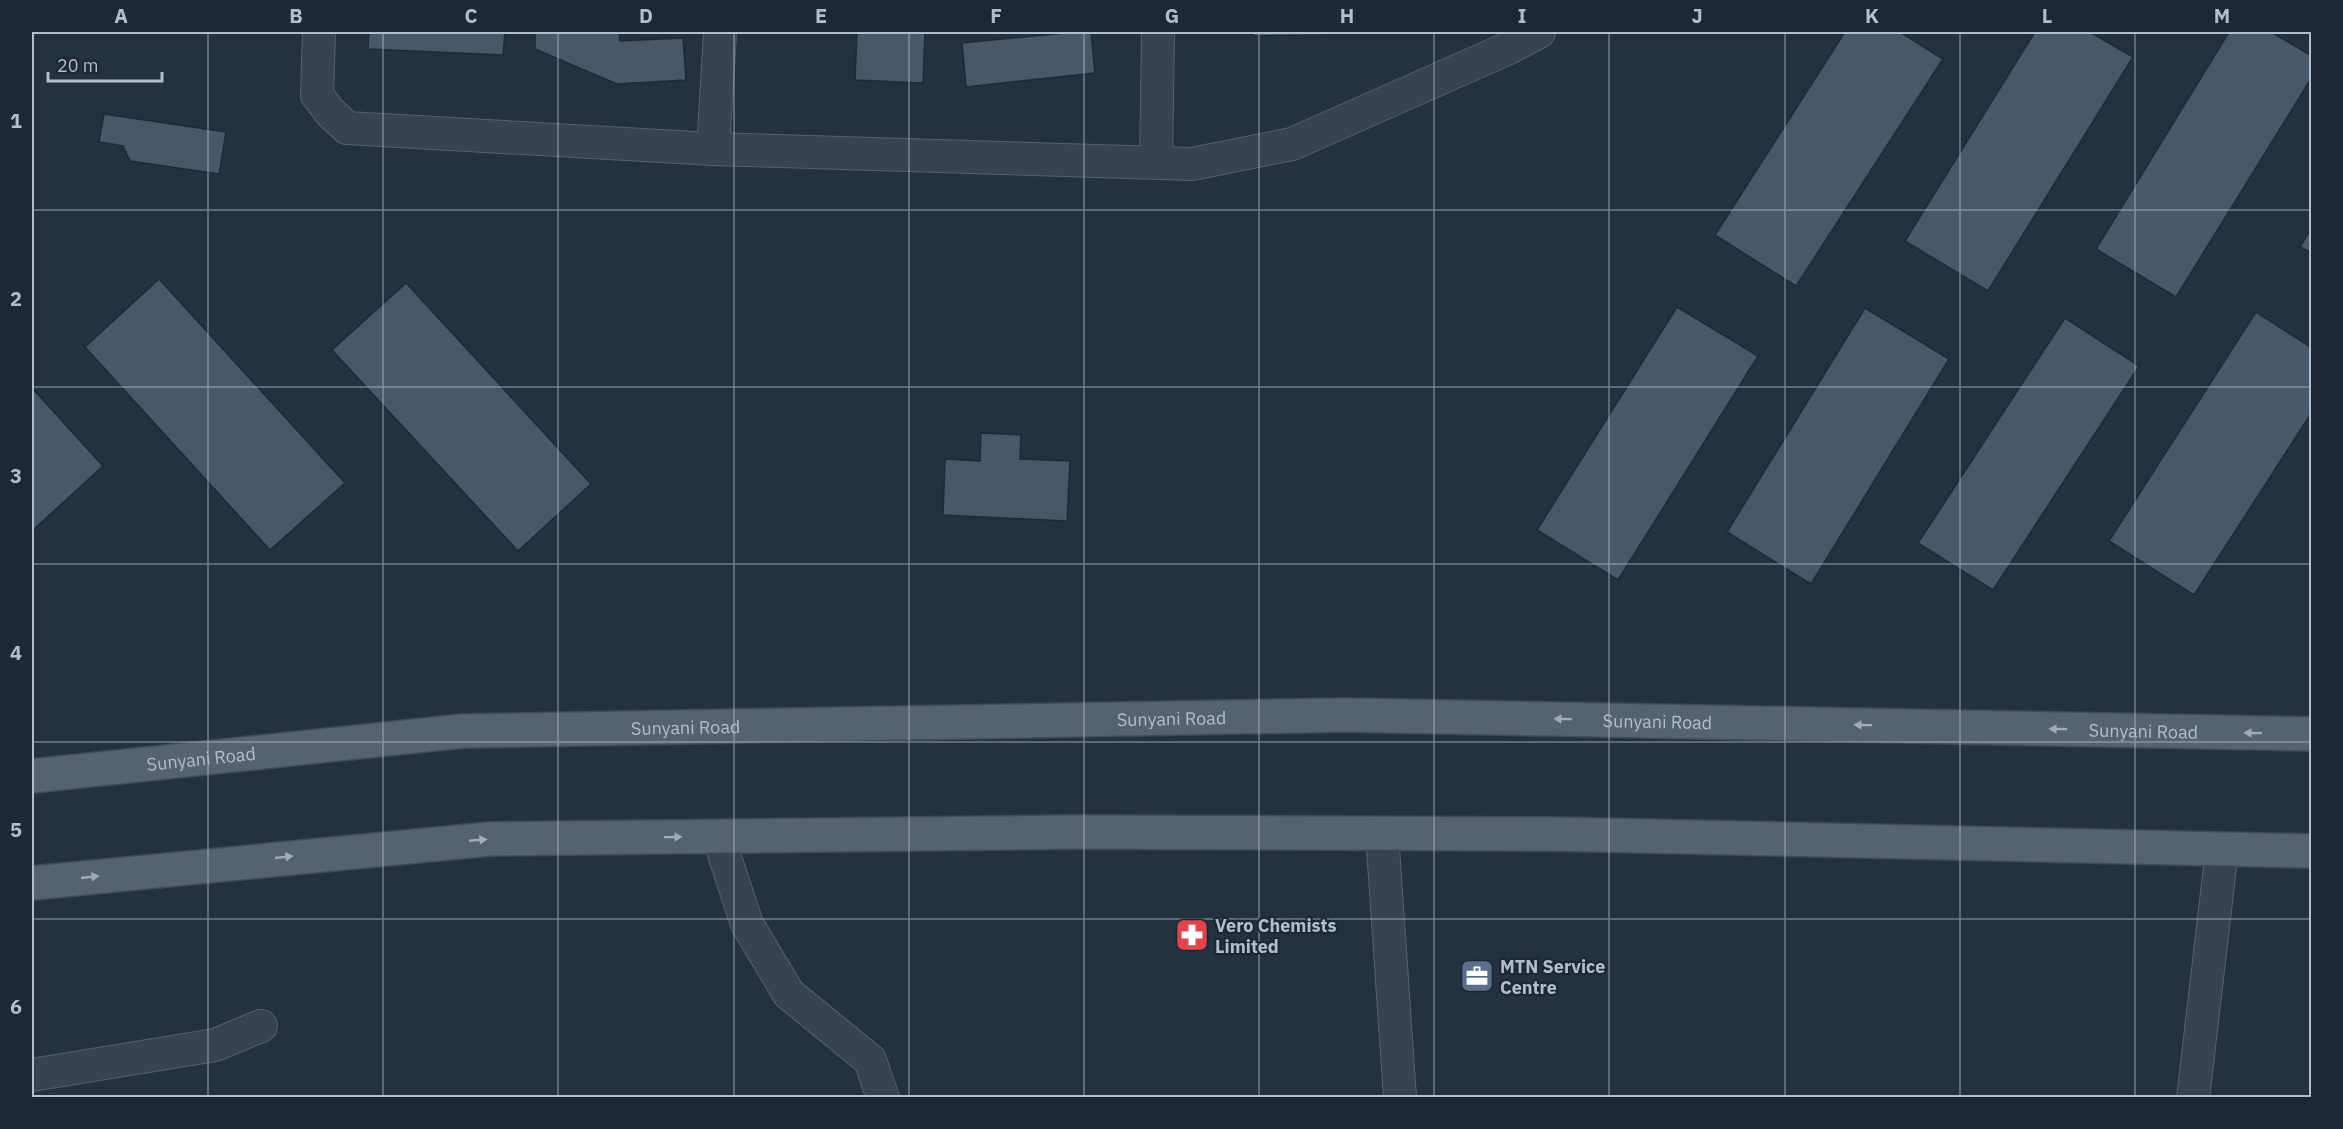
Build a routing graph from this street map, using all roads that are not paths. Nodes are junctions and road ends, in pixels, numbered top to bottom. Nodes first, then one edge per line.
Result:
1 (319, 32) edge
2 (720, 32) edge
3 (1158, 32) edge
4 (1539, 32) edge
5 (713, 149) junction
6 (1155, 163) junction
7 (2312, 734) edge
8 (32, 776) edge
9 (1382, 833) junction
10 (718, 836) junction
11 (2222, 850) junction
12 (2312, 851) edge
13 (32, 883) edge
14 (261, 1026) dead end
15 (32, 1075) edge
16 (883, 1098) edge
17 (1400, 1098) edge
18 (2193, 1098) edge

1 - 5 street
2 - 5 street
3 - 6 street
4 - 6 street
5 - 6 street
7 -> 8 main road, Sunyani Road
9 - 10 main road
9 - 11 main road
9 - 17 street
13 -> 10 main road
10 - 16 street
11 - 12 main road
11 - 18 street
14 - 15 street

